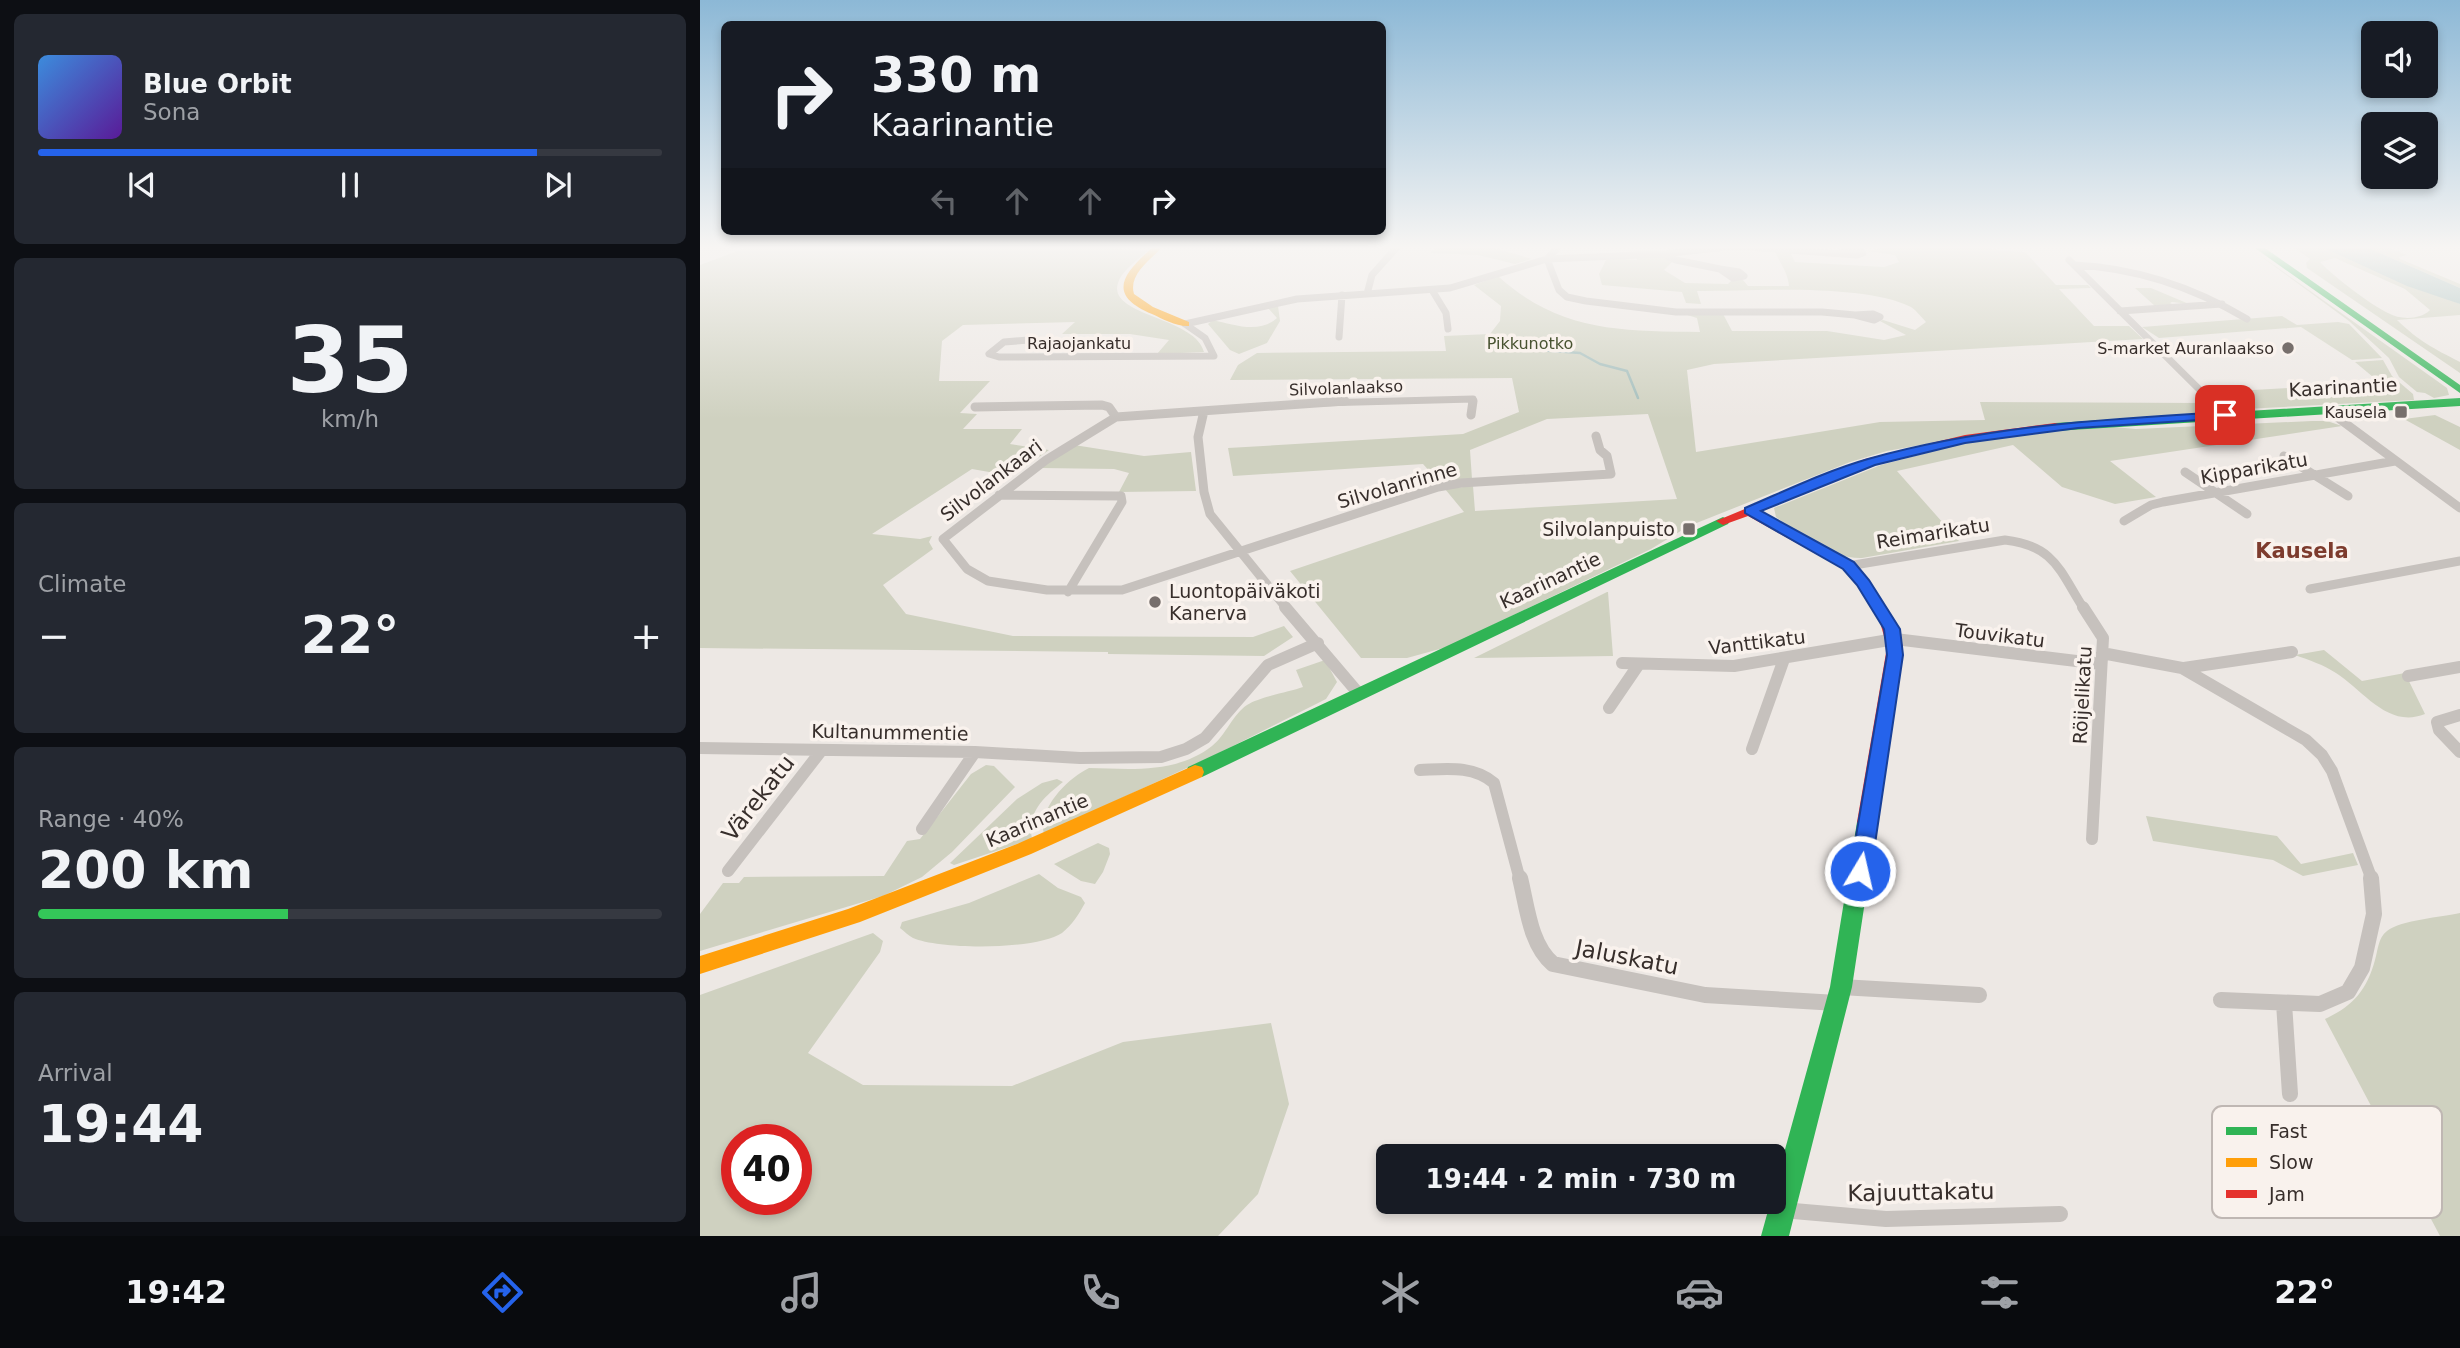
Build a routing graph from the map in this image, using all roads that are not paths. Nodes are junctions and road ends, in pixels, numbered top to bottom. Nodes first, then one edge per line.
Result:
1 (1137, 304) edge
2 (1273, 304) edge
3 (1341, 304) edge
4 (1440, 304) edge
5 (1601, 304) edge
6 (2113, 304) edge
7 (2213, 304) edge
8 (2223, 304) edge
9 (2343, 304) edge
10 (2347, 304) edge
11 (2120, 311) junction
12 (1855, 315) dead end
13 (2247, 319) dead end
14 (2371, 322) junction
15 (1185, 324) junction
16 (1448, 329) dead end
17 (1339, 337) dead end
18 (1028, 341) dead end
19 (2460, 378) edge
20 (2460, 390) edge
21 (2460, 402) edge
22 (975, 407) dead end
23 (2326, 409) junction
24 (1204, 411) junction
25 (1471, 415) dead end
26 (2225, 415) junction
27 (1116, 417) junction
28 (1596, 436) dead end
29 (2284, 456) dead end
30 (2395, 461) junction
31 (2185, 472) dead end
32 (2314, 475) junction
33 (2216, 492) junction
34 (999, 495) junction
35 (2348, 496) dead end
36 (2460, 508) edge
37 (1750, 510) junction
38 (2248, 514) dead end
39 (2124, 521) dead end
40 (2024, 541) joint
41 (1238, 551) junction
42 (2460, 561) edge
43 (1849, 565) junction
44 (2309, 590) dead end
45 (1068, 592) junction
46 (1895, 639) junction
47 (1318, 643) junction
48 (2292, 652) dead end
49 (1784, 659) junction
50 (2102, 659) junction
51 (1622, 663) dead end
52 (1639, 664) junction
53 (2460, 667) edge
54 (2182, 668) junction
55 (2408, 676) dead end
56 (1359, 694) junction
57 (1609, 708) dead end
58 (2460, 715) edge
59 (700, 748) edge
60 (1752, 749) dead end
61 (821, 751) junction
62 (975, 752) junction
63 (2460, 752) edge
64 (1420, 770) dead end
65 (922, 830) dead end
66 (2092, 839) dead end
67 (728, 871) dead end
68 (700, 965) edge
69 (1839, 995) junction
70 (1979, 995) dead end
71 (2221, 1000) dead end
72 (2284, 1003) junction
73 (2290, 1094) dead end
74 (1786, 1195) edge
75 (1786, 1211) edge
76 (1781, 1214) edge
77 (2060, 1214) dead end
78 (1775, 1236) edge

1 - 15 main road
2 - 15 street
3 - 17 street
4 - 16 street
5 - 12 street
6 - 11 street
7 - 11 street
8 - 13 street
9 - 14 main road
10 - 14 main road
11 - 26 street
14 - 19 main road
14 - 20 main road
15 - 18 street, Rajaojankatu
21 - 23 main road, Kaarinantie
22 - 27 street
23 - 26 main road, Kaarinantie
23 - 30 street
24 - 25 street, Silvolanlaakso
24 - 27 street, Silvolankaari
24 - 41 street
26 - 37 main road, Kaarinantie
27 - 34 street, Silvolankaari
28 - 41 street, Silvolanrinne
29 - 32 street
30 - 32 street, Kipparikatu
30 - 36 street
31 - 33 street
32 - 33 street, Kipparikatu
32 - 35 street
33 - 38 street
33 - 39 street, Kipparikatu
34 - 45 street, Silvolankaari
34 - 45 street
37 - 43 main road
37 - 56 main road, Kaarinantie
40 - 43 street, Reimarikatu
40 - 50 street, Röijelikatu
41 - 45 street, Silvolankaari
41 - 47 street
42 - 44 street
43 - 46 main road
46 - 49 street, Vanttikatu
46 - 50 street, Touvikatu
46 - 69 main road
47 - 56 street
47 - 62 street, Kultanummentie
48 - 54 street
49 - 52 street, Vanttikatu
49 - 60 street
50 - 54 street, Touvikatu
50 - 66 street, Röijelikatu
51 - 52 street, Vanttikatu
52 - 57 street
53 - 55 street
54 - 72 street
56 - 68 main road, Kaarinantie
58 - 63 street
59 - 61 street, Kultanummentie
61 - 62 street, Kultanummentie
61 - 67 street, Värekatu
62 - 65 street
64 - 69 street, Jaluskatu
69 - 70 street, Jaluskatu
69 - 74 main road
71 - 72 street
72 - 73 street
75 - 77 street, Kajuuttakatu
76 - 78 main road

